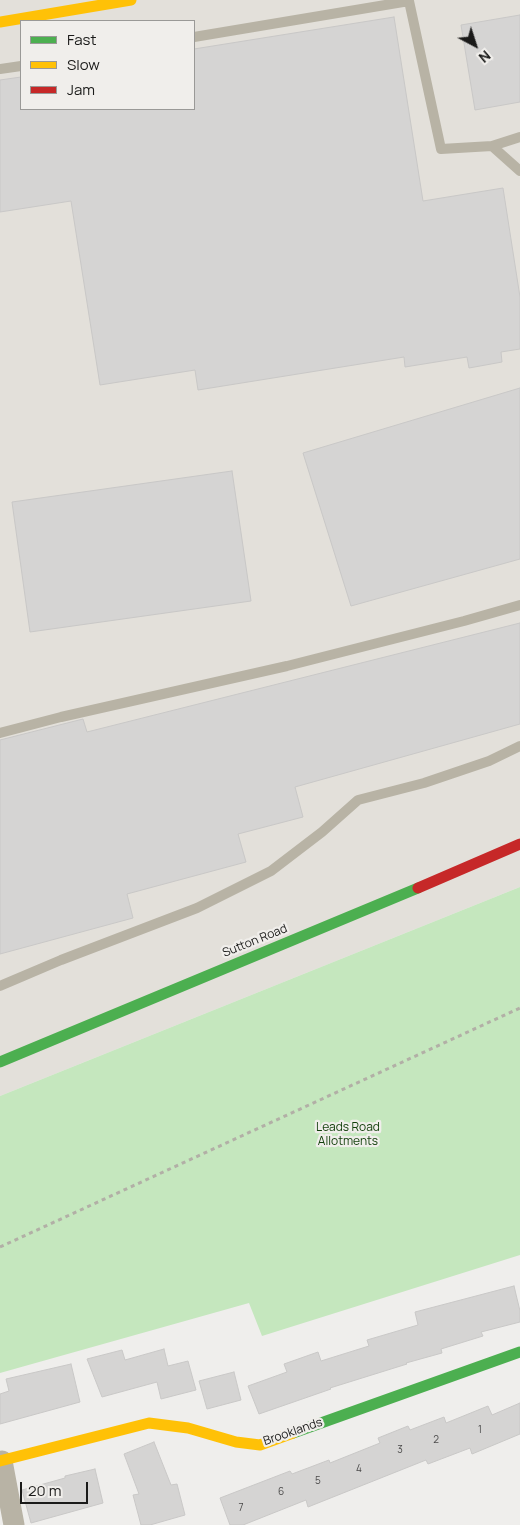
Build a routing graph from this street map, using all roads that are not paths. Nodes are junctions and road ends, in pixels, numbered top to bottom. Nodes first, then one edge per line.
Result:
1 (131, 0) edge
2 (0, 22) edge
3 (195, 37) edge
4 (20, 66) edge
5 (0, 69) edge
6 (520, 137) edge
7 (492, 146) junction
8 (520, 172) edge
9 (520, 605) edge
10 (0, 733) edge
11 (520, 746) edge
12 (520, 844) edge
13 (0, 986) edge
14 (0, 1062) edge
15 (520, 1352) edge
16 (1, 1461) edge
17 (14, 1525) edge

1 - 2 street
3 - 7 lane
4 - 5 lane
6 - 7 lane
7 - 8 lane
9 - 10 lane
11 - 13 lane
12 - 14 street, Sutton Road
15 - 16 street, Brooklands
16 - 17 street, Brooklands

